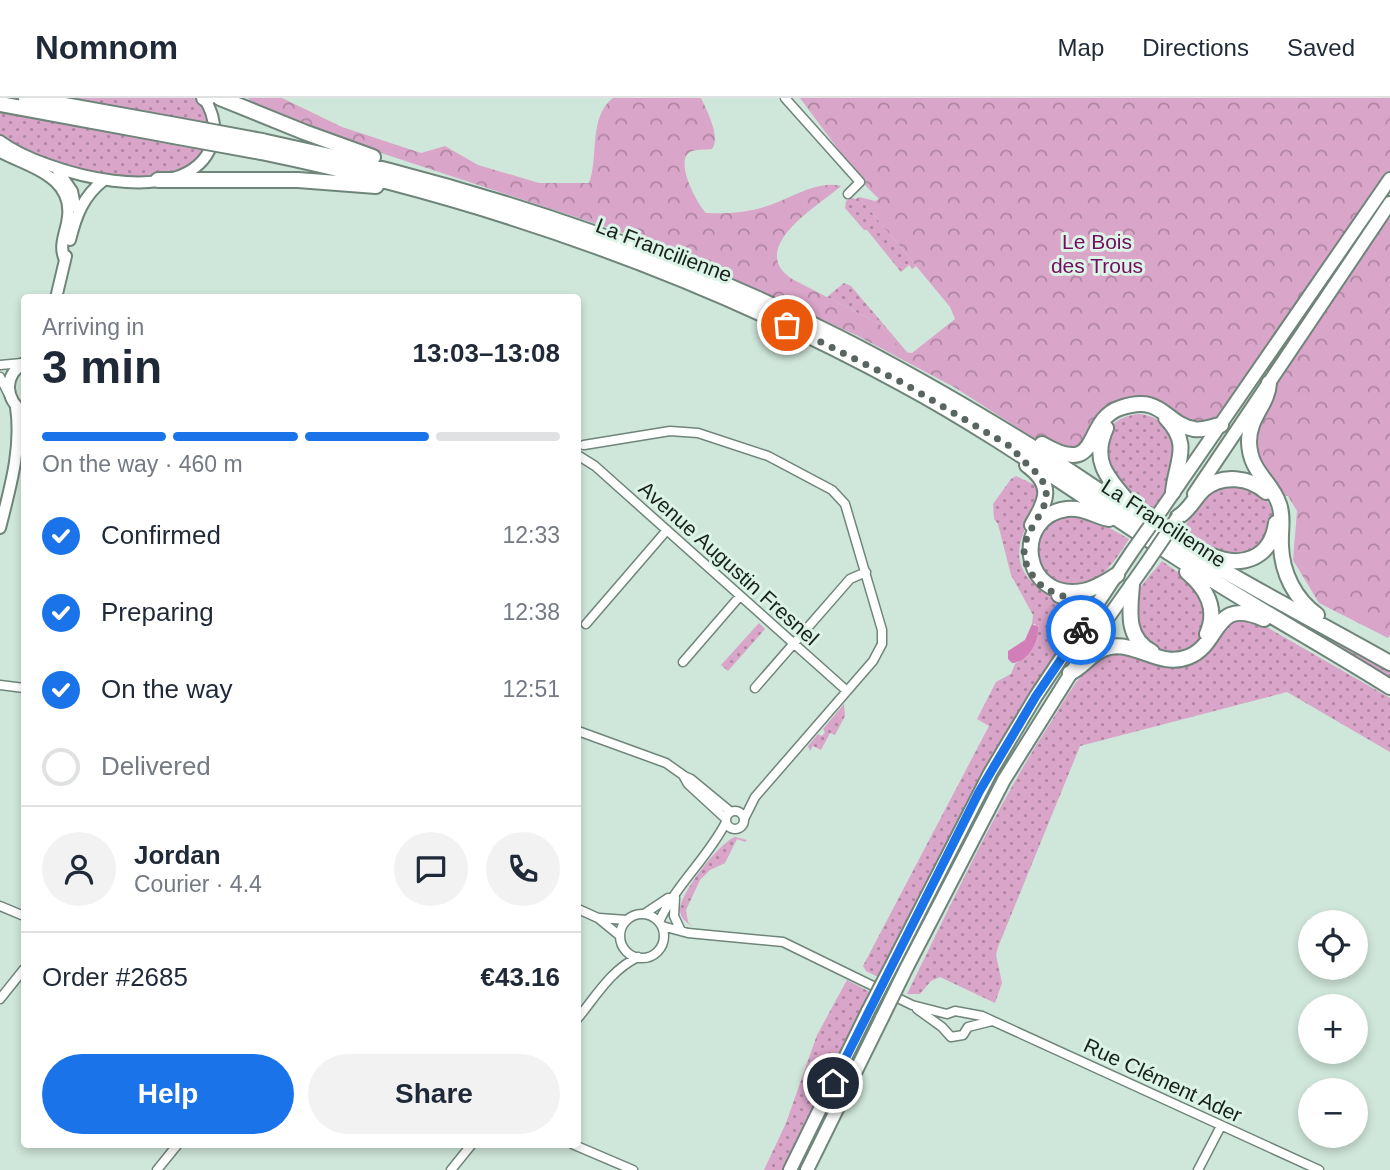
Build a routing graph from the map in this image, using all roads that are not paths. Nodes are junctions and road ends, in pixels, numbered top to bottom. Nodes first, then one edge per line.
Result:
1 (26, 98) edge
2 (205, 98) edge
3 (220, 98) edge
4 (786, 98) edge
5 (0, 104) edge
6 (0, 141) edge
7 (262, 146) junction
8 (0, 152) edge
9 (57, 169) junction
10 (1390, 179) edge
11 (104, 180) junction
12 (158, 180) junction
13 (404, 185) junction
14 (848, 194) dead end
15 (483, 195) junction
16 (1390, 203) edge
17 (76, 215) junction
18 (65, 260) junction
19 (57, 294) edge
20 (21, 363) edge
21 (0, 365) edge
22 (21, 366) edge
23 (0, 377) edge
24 (1269, 383) junction
25 (9, 393) junction
26 (20, 410) edge
27 (991, 422) junction
28 (1221, 425) junction
29 (1013, 448) junction
30 (21, 451) edge
31 (582, 452) edge
32 (16, 460) junction
33 (1174, 492) junction
34 (1127, 517) junction
35 (1178, 517) junction
36 (0, 528) edge
37 (667, 530) junction
38 (1195, 553) junction
39 (1176, 558) junction
40 (866, 572) junction
41 (1117, 575) junction
42 (1132, 585) junction
43 (740, 596) junction
44 (1283, 622) junction
45 (586, 624) dead end
46 (1081, 630) junction
47 (1332, 630) junction
48 (794, 643) junction
49 (683, 662) dead end
50 (1390, 663) edge
51 (1070, 673) junction
52 (0, 685) edge
53 (1390, 687) edge
54 (21, 688) edge
55 (755, 688) dead end
56 (847, 691) junction
57 (581, 732) edge
58 (755, 797) junction
59 (729, 816) junction
60 (744, 819) junction
61 (735, 830) junction
62 (712, 847) junction
63 (677, 888) junction
64 (0, 906) edge
65 (581, 910) edge
66 (643, 914) junction
67 (21, 915) edge
68 (598, 918) junction
69 (627, 920) junction
70 (660, 924) junction
71 (685, 932) junction
72 (620, 936) junction
73 (663, 943) junction
74 (623, 947) junction
75 (638, 957) junction
76 (21, 973) edge
77 (612, 975) junction
78 (0, 999) edge
79 (912, 1005) junction
80 (962, 1013) junction
81 (581, 1014) edge
82 (947, 1014) junction
83 (992, 1021) junction
84 (942, 1027) junction
85 (968, 1027) junction
86 (1221, 1126) junction
87 (175, 1148) edge
88 (469, 1148) edge
89 (581, 1148) edge
90 (158, 1170) edge
91 (451, 1170) edge
92 (633, 1170) edge
93 (790, 1170) edge
94 (807, 1170) edge
95 (1198, 1170) edge
96 (1319, 1170) edge

1 - 7 highway, La Francilienne, bridge
2 - 12 street
3 - 15 highway
4 - 14 street
5 - 7 highway, La Francilienne, bridge
6 - 9 street
7 - 13 highway, La Francilienne
7 - 15 highway, La Francilienne
8 - 18 street
9 - 11 street
9 - 17 street
10 - 28 main road
11 - 12 street
11 - 17 street
12 - 13 highway
13 - 29 highway, La Francilienne
15 - 27 highway, La Francilienne
16 - 24 main road
17 - 18 street
18 - 19 street
20 - 21 street
22 - 25 street
23 - 25 street
24 - 35 main road
24 - 47 highway
25 - 26 street
26 - 32 street
27 - 28 highway
27 - 34 highway, La Francilienne
28 - 33 main road
29 - 34 highway, La Francilienne
29 - 46 highway
30 - 32 street
31 - 37 street, Avenue Augustin Fresnel
31 - 40 street
32 - 36 street
33 - 34 highway
33 - 41 main road, bridge
34 - 38 highway, La Francilienne
34 - 39 highway, La Francilienne
34 - 41 highway
35 - 38 highway
35 - 42 main road, bridge
37 - 43 street, Avenue Augustin Fresnel
37 - 45 street
38 - 47 highway, La Francilienne
39 - 42 highway
39 - 44 highway, La Francilienne
40 - 48 street
40 - 56 street
41 - 46 main road
42 - 51 main road
43 - 48 street, Avenue Augustin Fresnel
43 - 49 street
44 - 51 highway
44 - 53 highway, La Francilienne
46 - 93 main road, bridge
47 - 50 highway, La Francilienne
48 - 55 street
48 - 56 street, Avenue Augustin Fresnel
51 - 94 main road, bridge
52 - 54 street
56 - 58 street
57 - 59 street
58 - 59 street
58 - 60 street
59 - 60 street
59 - 61 street
59 - 62 street
60 - 61 street
61 - 62 street
62 - 63 street
63 - 66 street
63 - 70 street
63 - 71 street
64 - 67 street
65 - 68 street
66 - 69 street
66 - 70 street
68 - 69 street
68 - 72 street
69 - 72 street
70 - 71 street, Rue Clément Ader
70 - 73 street
71 - 73 street, Rue Clément Ader
71 - 79 street, Rue Clément Ader
72 - 74 street
73 - 75 street
74 - 75 street
74 - 77 street
75 - 77 street
76 - 78 street
77 - 81 street
79 - 82 street, Rue Clément Ader
79 - 84 street, Rue Clément Ader
80 - 82 street, Rue Clément Ader
80 - 83 street, Rue Clément Ader
80 - 85 street
82 - 84 street
83 - 85 street
83 - 86 street, Rue Clément Ader
84 - 85 street
86 - 95 street
86 - 96 street, Rue Clément Ader
87 - 90 street
88 - 91 street
89 - 92 street

